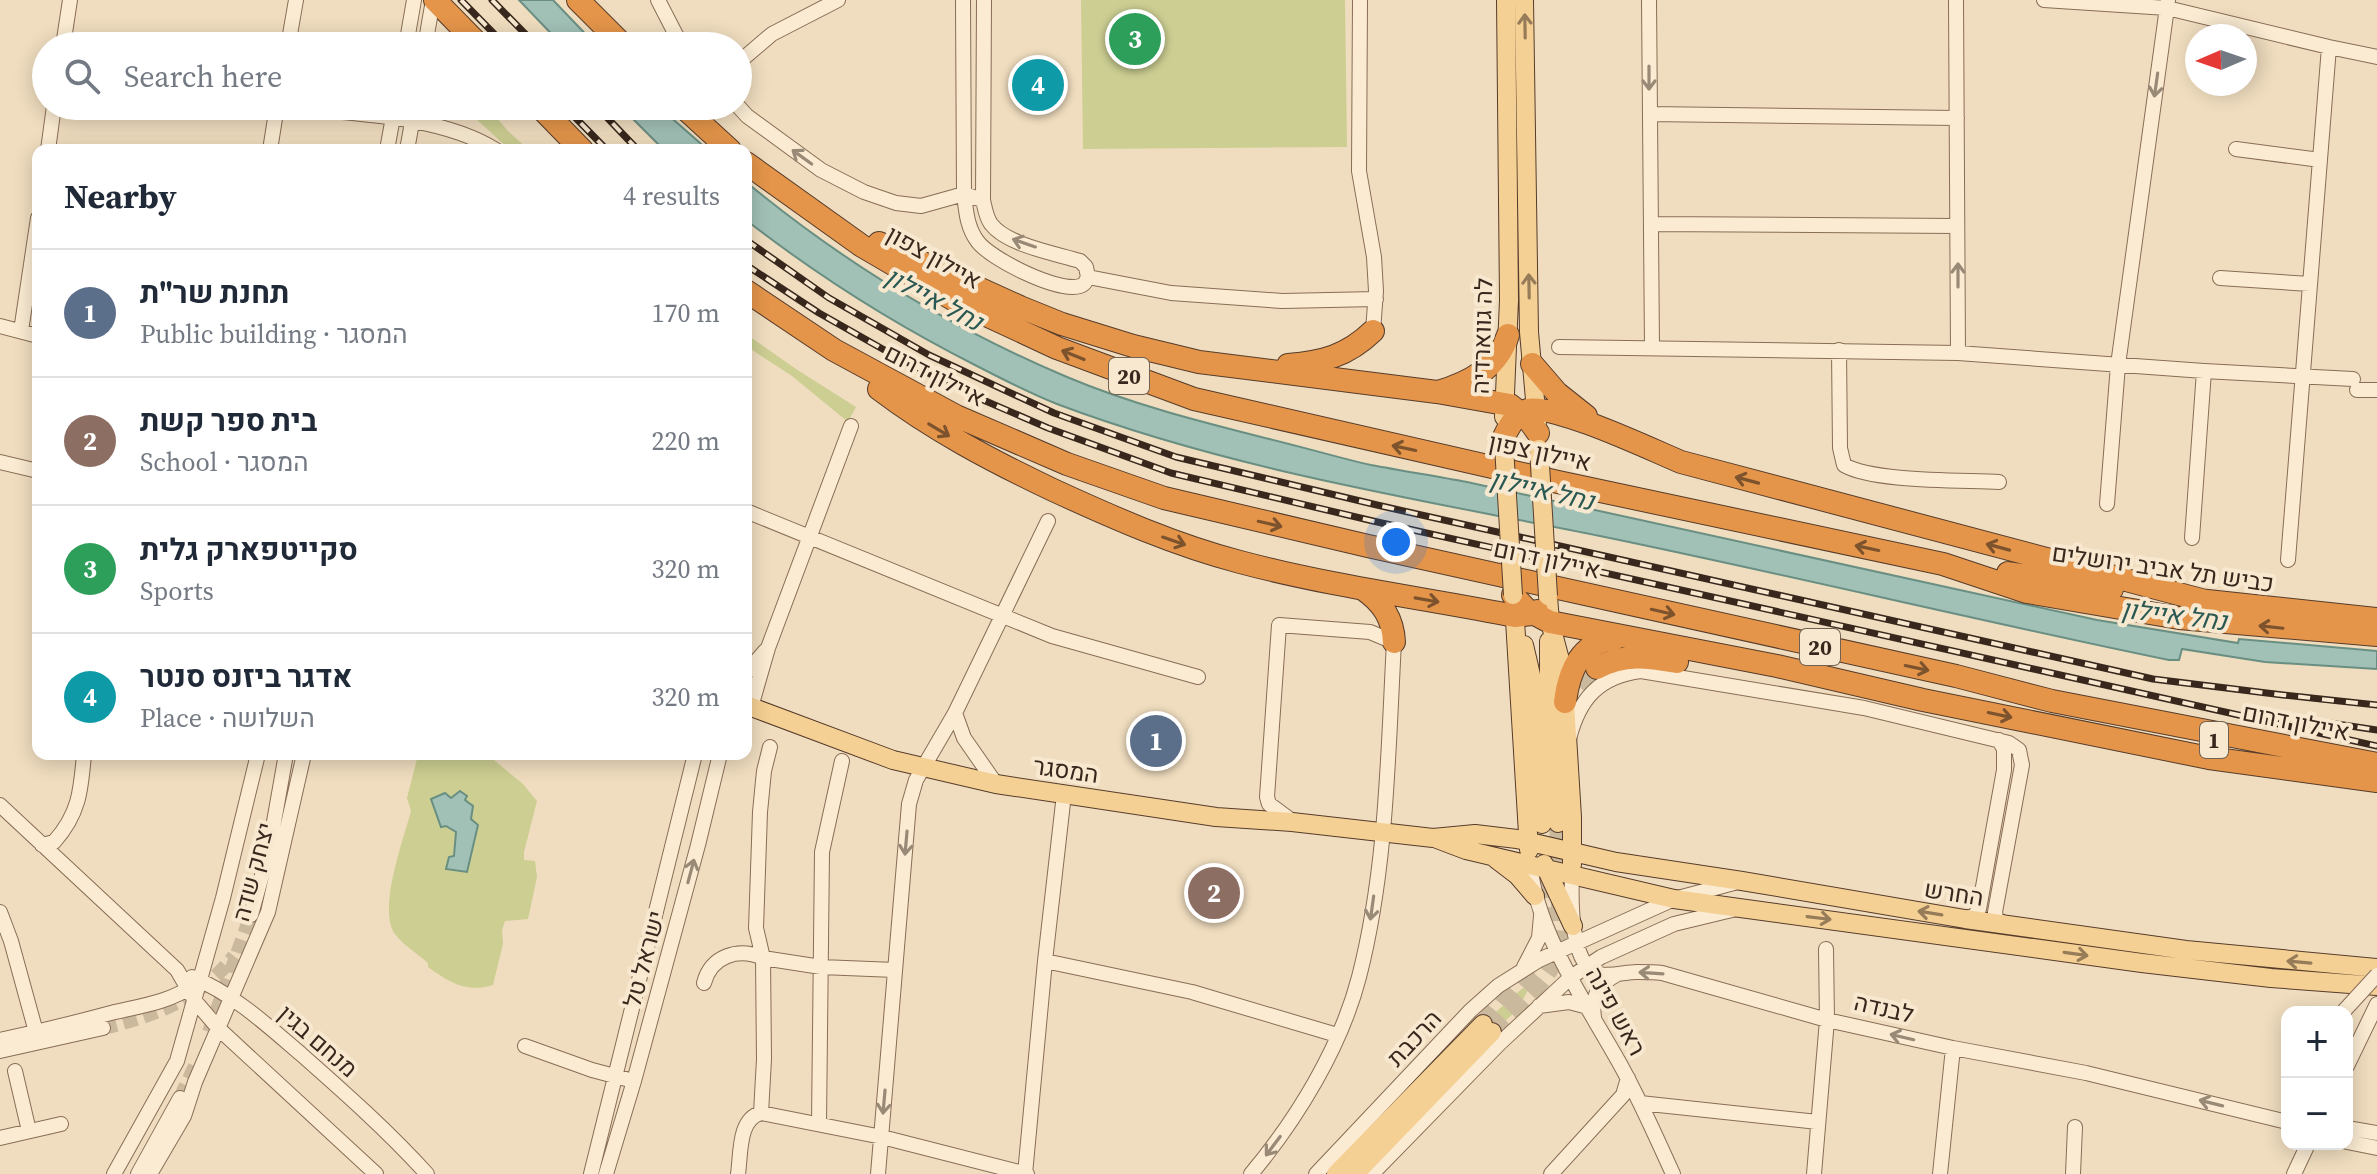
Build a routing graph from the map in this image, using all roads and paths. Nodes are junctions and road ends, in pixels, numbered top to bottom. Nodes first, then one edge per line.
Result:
1 (70, 0) edge
2 (296, 0) edge
3 (414, 0) edge
4 (434, 0) edge
5 (578, 0) edge
6 (658, 0) edge
7 (838, 0) edge
8 (963, 0) edge
9 (984, 0) edge
10 (1360, 0) edge
11 (1506, 0) edge
12 (1524, 0) edge
13 (1649, 0) edge
14 (1956, 0) edge
15 (2046, 0) edge
16 (2167, 4) edge
17 (65, 32) edge
18 (290, 32) edge
19 (409, 32) edge
20 (428, 32) edge
21 (466, 32) edge
22 (610, 32) edge
23 (674, 32) edge
24 (2329, 47) junction
25 (752, 51) edge
26 (2377, 57) edge
27 (1650, 114) junction
28 (1957, 118) junction
29 (52, 120) edge
30 (274, 120) edge
31 (393, 120) edge
32 (409, 120) edge
33 (553, 120) edge
34 (697, 120) edge
35 (752, 120) edge
36 (413, 122) junction
37 (49, 144) edge
38 (271, 144) edge
39 (388, 144) edge
40 (408, 144) edge
41 (484, 144) edge
42 (576, 144) edge
43 (723, 144) edge
44 (2236, 149) dead end
45 (2320, 160) junction
46 (752, 167) edge
47 (964, 194) junction
48 (983, 200) junction
49 (809, 210) junction
50 (1651, 224) junction
51 (1957, 226) junction
52 (32, 258) edge
53 (1088, 277) junction
54 (2220, 278) dead end
55 (2310, 284) junction
56 (754, 297) edge
57 (1376, 299) junction
58 (0, 326) edge
59 (21, 331) junction
60 (1373, 331) joint
61 (32, 334) edge
62 (1508, 335) junction
63 (1559, 347) dead end
64 (1652, 347) junction
65 (1839, 350) junction
66 (1958, 353) junction
67 (1532, 364) junction
68 (2118, 365) junction
69 (1242, 368) junction
70 (2204, 371) junction
71 (2303, 376) junction
72 (2377, 390) edge
73 (1437, 392) junction
74 (1521, 409) junction
75 (851, 426) dead end
76 (1614, 434) junction
77 (1538, 441) joint
78 (1504, 442) joint
79 (0, 462) edge
80 (32, 470) edge
81 (1999, 482) dead end
82 (2107, 504) dead end
83 (752, 513) edge
84 (1048, 521) dead end
85 (811, 536) junction
86 (2192, 538) dead end
87 (2288, 560) dead end
88 (1943, 564) junction
89 (1362, 588) junction
90 (1548, 596) joint
91 (2209, 602) junction
92 (1528, 612) junction
93 (1001, 617) junction
94 (2377, 619) edge
95 (2377, 635) edge
96 (1631, 638) junction
97 (1394, 642) junction
98 (768, 648) junction
99 (752, 666) edge
100 (1597, 668) tunnel mouth
101 (1198, 677) dead end
102 (752, 694) edge
103 (1923, 700) junction
104 (2052, 701) junction
105 (1565, 702) junction
106 (752, 707) edge
107 (955, 713) junction
108 (1999, 740) junction
109 (1568, 745) junction
110 (770, 747) dead end
111 (83, 760) edge
112 (256, 760) edge
113 (280, 760) edge
114 (285, 760) edge
115 (303, 760) edge
116 (693, 760) edge
117 (719, 760) edge
118 (842, 761) dead end
119 (2377, 764) edge
120 (922, 767) junction
121 (2377, 780) edge
122 (996, 784) junction
123 (1064, 794) junction
124 (1525, 798) junction
125 (279, 800) junction
126 (0, 805) edge
127 (1292, 822) junction
128 (1557, 822) junction
129 (1382, 831) junction
130 (1475, 834) junction
131 (1433, 838) junction
132 (1528, 842) junction
133 (42, 845) junction
134 (1487, 854) junction
135 (1571, 854) junction
136 (1616, 862) junction
137 (1539, 867) junction
138 (1572, 876) junction
139 (1742, 881) junction
140 (1674, 899) junction
141 (1538, 904) junction
142 (1741, 908) junction
143 (0, 912) edge
144 (251, 915) tunnel mouth
145 (1965, 919) junction
146 (2004, 924) junction
147 (1575, 935) junction
148 (5, 943) edge
149 (1826, 949) dead end
150 (1559, 952) junction
151 (763, 958) junction
152 (1045, 961) junction
153 (1586, 966) junction
154 (821, 967) junction
155 (1523, 968) junction
156 (2377, 968) edge
157 (895, 970) junction
158 (1620, 974) junction
159 (2377, 975) edge
160 (1571, 977) junction
161 (704, 983) dead end
162 (2377, 986) edge
163 (195, 990) junction
164 (232, 998) junction
165 (2377, 1004) edge
166 (1539, 1006) junction
167 (2349, 1006) edge
168 (1591, 1012) junction
169 (1827, 1020) junction
170 (103, 1028) tunnel mouth
171 (219, 1029) junction
172 (36, 1032) junction
173 (1337, 1035) junction
174 (0, 1040) edge
175 (525, 1046) dead end
176 (1953, 1048) junction
177 (0, 1051) edge
178 (2353, 1053) edge
179 (15, 1071) dead end
180 (617, 1076) junction
181 (1628, 1078) junction
182 (634, 1081) junction
183 (180, 1098) tunnel mouth
184 (1640, 1103) junction
185 (761, 1113) junction
186 (2281, 1121) edge
187 (1818, 1122) junction
188 (819, 1123) junction
189 (61, 1124) dead end
190 (2075, 1127) dead end
191 (2353, 1129) edge
192 (29, 1131) junction
193 (2377, 1133) edge
194 (882, 1137) junction
195 (0, 1138) edge
196 (2353, 1143) edge
197 (2377, 1148) edge
198 (2305, 1150) edge
199 (420, 1170) edge
200 (114, 1174) edge
201 (138, 1174) edge
202 (150, 1174) edge
203 (376, 1174) edge
204 (591, 1174) edge
205 (606, 1174) edge
206 (738, 1174) edge
207 (878, 1174) edge
208 (1026, 1174) edge
209 (1251, 1174) edge
210 (1316, 1174) edge
211 (1336, 1174) edge
212 (1355, 1174) edge
213 (1372, 1174) edge
214 (1551, 1174) edge
215 (1673, 1174) edge
216 (1814, 1174) edge
217 (1940, 1174) edge
218 (2073, 1174) edge
219 (2294, 1174) edge

1 - 17 street
2 - 18 street
3 - 19 street
4 - 20 street
4 - 21 highway
5 - 22 highway
6 - 23 street
7 - 25 street
8 - 47 street
9 - 48 street
10 - 57 street
11 - 62 main road, לה גווארדיה
67 -> 12 main road, לה גווארדיה
13 -> 27 street
14 - 28 street
15 - 16 street
16 - 24 street
16 -> 68 street
24 - 26 street
24 - 45 street
27 - 28 street
27 - 50 street
28 - 51 street
29 - 37 street
30 - 38 street
31 - 39 street
32 - 36 street
33 - 42 highway
34 - 43 highway
47 -> 35 street
36 - 40 street
36 - 41 street
44 - 45 street
45 - 55 street
46 - 49 highway, איילון צפון / 20
47 - 48 street
47 - 53 street
53 -> 48 street
49 - 69 highway
88 -> 49 highway, איילון צפון / 20
50 - 51 street
50 - 64 street
66 -> 51 street
52 - 59 street
53 - 57 street
54 - 55 street
55 - 71 street
56 -> 89 highway
56 -> 104 highway, איילון דרום / 20
57 - 60 street
58 - 59 street
59 - 61 street
60 - 69 highway
62 - 73 highway
62 - 74 main road, לה גווארדיה
63 - 64 street
64 - 65 street
65 - 66 street
65 - 81 street
66 - 68 street
67 - 74 main road, לה גווארדיה
67 - 76 highway
68 - 70 street
68 - 82 street
69 - 73 highway
70 - 71 street
70 - 86 street
71 - 72 street
71 - 87 street
73 - 74 highway
74 - 76 highway
74 - 77 highway
74 - 78 highway
75 - 85 street
91 -> 76 highway
77 - 90 main road, bridge
78 - 92 main road, bridge
79 - 80 street
83 - 85 street
84 - 93 street
85 - 93 street
85 - 98 street
88 - 91 highway, כביש תל אביב ירושלים
95 -> 88 highway, איילון צפון / 20
89 -> 92 highway
89 - 97 highway
90 - 92 highway
91 - 94 highway, כביש תל אביב ירושלים
92 - 96 highway
92 - 105 main road
92 - 124 main road
92 - 128 main road
92 - 128 main road
93 - 101 street
93 - 107 street
96 - 103 highway
96 - 105 highway
97 - 127 street
97 - 129 street
98 - 99 street
98 - 102 street
100 - 103 highway
103 -> 121 highway
104 - 119 highway, איילון דרום / 20
104 - 121 highway, 1
105 - 109 main road
106 - 120 main road, המסגר
107 - 120 street
107 - 122 street
108 - 109 street
108 - 145 street
108 - 146 street
109 - 128 main road
110 - 151 street
111 - 133 street
112 - 163 street, יצחק שדה
113 - 125 street, יצחק שדה
114 - 125 street, יצחק שדה
115 - 164 street, יצחק שדה
116 - 180 street, ישראל טל
182 -> 117 street, ישראל טל
118 - 154 street
120 - 122 main road, המסגר
120 -> 157 street
122 - 123 main road, המסגר
123 - 127 main road, המסגר
123 - 152 street
124 - 130 main road
124 - 132 main road
125 - 144 street, יצחק שדה
126 - 133 street, מנחם בגין
127 - 129 main road, המסגר
128 - 135 main road
128 - 136 main road
129 - 131 main road, המסגר
129 -> 173 street
130 - 131 main road, המסגר
130 - 132 main road, המסגר
131 - 134 main road, המסגר
132 - 135 main road, החרש
132 - 137 main road
133 - 163 street, מנחם בגין
134 - 137 main road, המסגר
134 - 141 main road
135 - 136 main road, החרש
135 - 138 main road
136 - 139 main road, החרש
137 - 138 main road, החרש
137 - 141 street, ראש פינה
137 - 147 main road
138 - 140 main road, החרש
138 - 147 street
139 - 140 street, הרכבת
145 -> 139 main road, החרש
140 - 142 main road, החרש
140 - 147 street, הרכבת
141 - 150 street, ראש פינה
141 - 155 street
142 - 153 street
142 -> 162 main road, החרש
143 - 148 street
145 - 146 main road, החרש
156 -> 146 main road, החרש
147 - 150 street, הרכבת
147 - 153 street
148 - 172 street
149 - 169 street
150 - 155 street, הרכבת
150 - 160 street, ראש פינה
151 - 154 street
151 - 161 street
151 - 185 street
152 - 173 street
152 - 208 street
153 - 158 street, לבנדה
153 - 160 street
154 - 157 street
154 - 188 street
155 - 210 street, הרכבת
157 -> 194 street
158 - 168 street
169 -> 158 street, לבנדה
159 - 167 street, bridge
160 - 166 street
160 - 168 street, ראש פינה
163 - 164 street, מנחם בגין
163 - 171 street, מנחם בגין
163 - 172 street
163 - 200 street, יצחק שדה
164 - 171 street, יצחק שדה
164 - 199 street, מנחם בגין
165 - 178 street
166 - 168 street
166 - 213 street
168 - 181 street, ראש פינה
176 -> 169 street, לבנדה
169 - 187 street
170 - 177 street
171 - 202 street, יצחק שדה
171 - 203 street, מנחם בגין
172 - 174 street
173 -> 209 street
175 - 180 street
186 -> 176 street, לבנדה
176 - 217 street
179 - 192 street
180 - 182 street
180 - 204 street, ישראל טל
181 - 184 street, ראש פינה
181 - 214 street
182 - 205 street, ישראל טל
183 - 201 street
184 - 187 street
184 - 215 street, ראש פינה
185 - 188 street
185 - 206 street
187 - 216 street
188 - 194 street
189 - 192 street
190 - 218 street
191 - 193 street
192 - 195 street
194 - 207 street
194 - 208 street
196 - 197 street
198 - 219 street
211 - 212 main road

